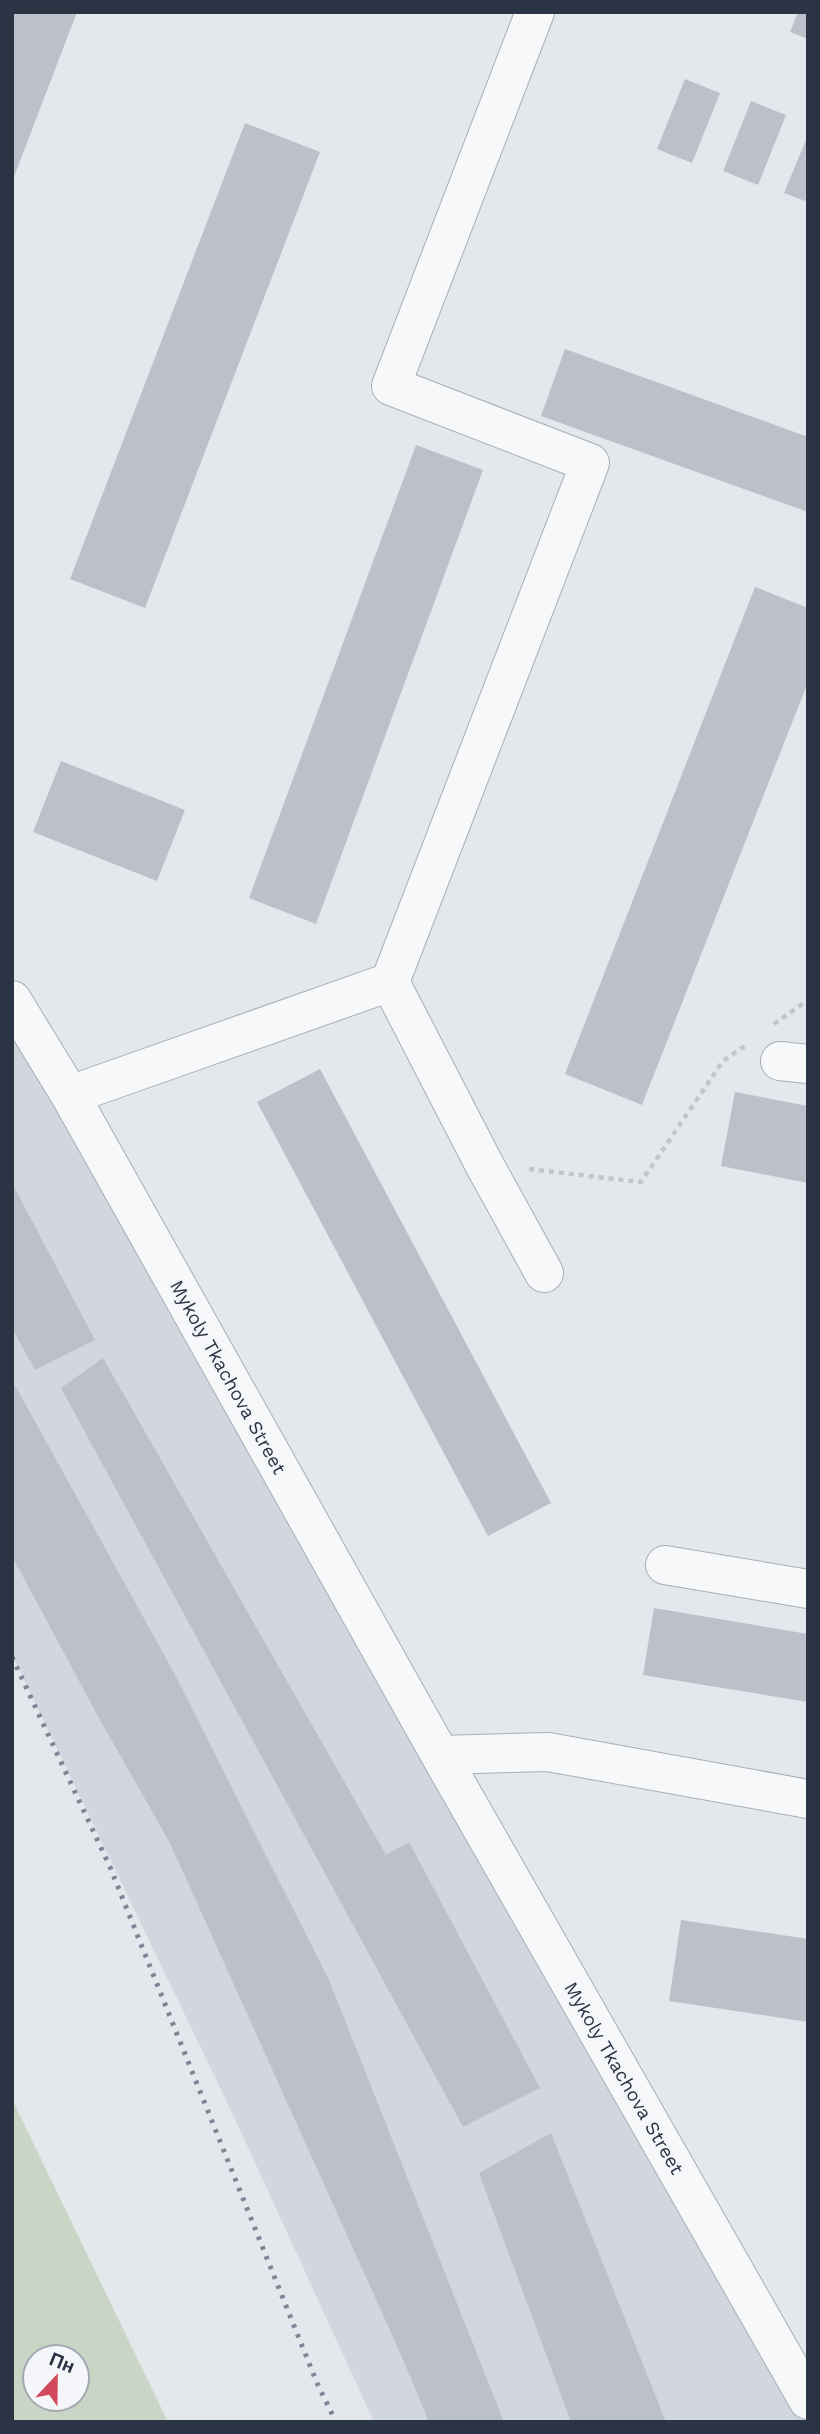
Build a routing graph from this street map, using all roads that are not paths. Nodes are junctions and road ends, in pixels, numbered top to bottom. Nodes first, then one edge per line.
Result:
1 (536, 12) edge
2 (390, 982) junction
3 (12, 1000) edge
4 (70, 1095) junction
5 (544, 1273) dead end
6 (665, 1565) dead end
7 (808, 1589) edge
8 (440, 1755) junction
9 (808, 1800) edge
10 (808, 2400) edge

1 - 2 street
2 - 4 street
2 - 5 street
3 - 4 street, Mykoly Tkachova Street
4 - 8 street, Mykoly Tkachova Street
6 - 7 street
8 - 9 street
8 - 10 street, Mykoly Tkachova Street

